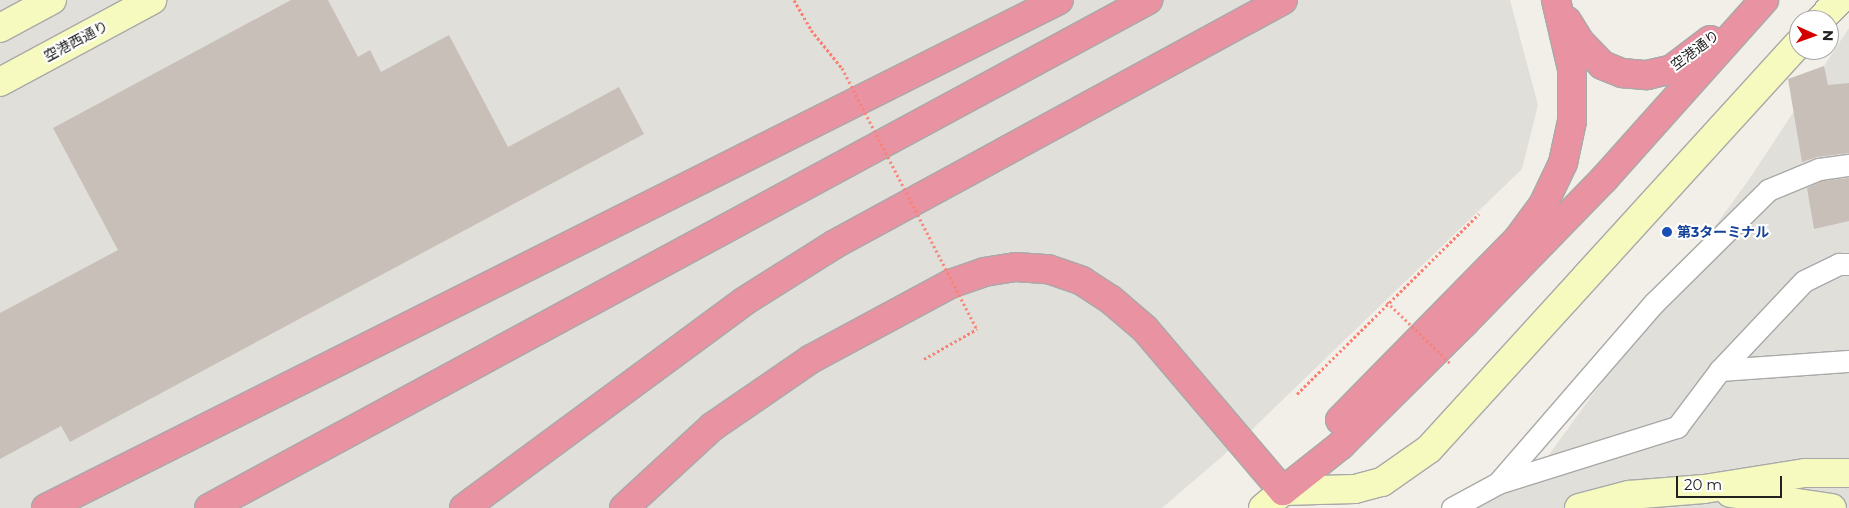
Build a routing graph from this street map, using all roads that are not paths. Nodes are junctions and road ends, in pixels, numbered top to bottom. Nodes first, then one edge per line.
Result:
1 (52, 0) edge
2 (152, 0) edge
3 (1059, 0) edge
4 (1148, 0) edge
5 (1283, 0) edge
6 (1757, 0) edge
7 (1764, 0) edge
8 (1839, 0) edge
9 (1559, 6) edge
10 (1830, 10) edge
11 (0, 28) edge
12 (1789, 54) edge
13 (0, 82) edge
14 (1849, 165) edge
15 (1849, 264) edge
16 (1849, 362) edge
17 (1720, 370) junction
18 (1849, 473) edge
19 (1498, 483) junction
20 (1704, 489) junction
21 (1280, 502) edge
22 (46, 508) edge
23 (209, 508) edge
24 (464, 508) edge
25 (624, 508) edge
26 (1452, 508) edge
27 (1580, 508) edge
28 (1832, 508) edge

1 - 11 street
2 - 13 street, 空港西通り
3 - 22 highway
4 - 23 highway
5 - 24 highway
6 - 9 highway, 空港通り
7 - 21 highway
8 - 10 street
9 - 21 highway
12 - 21 street
14 - 19 lane
15 - 17 lane
16 - 17 lane
17 - 19 lane
18 - 20 street
19 - 26 lane
20 - 27 street
20 - 28 street
21 - 25 highway

